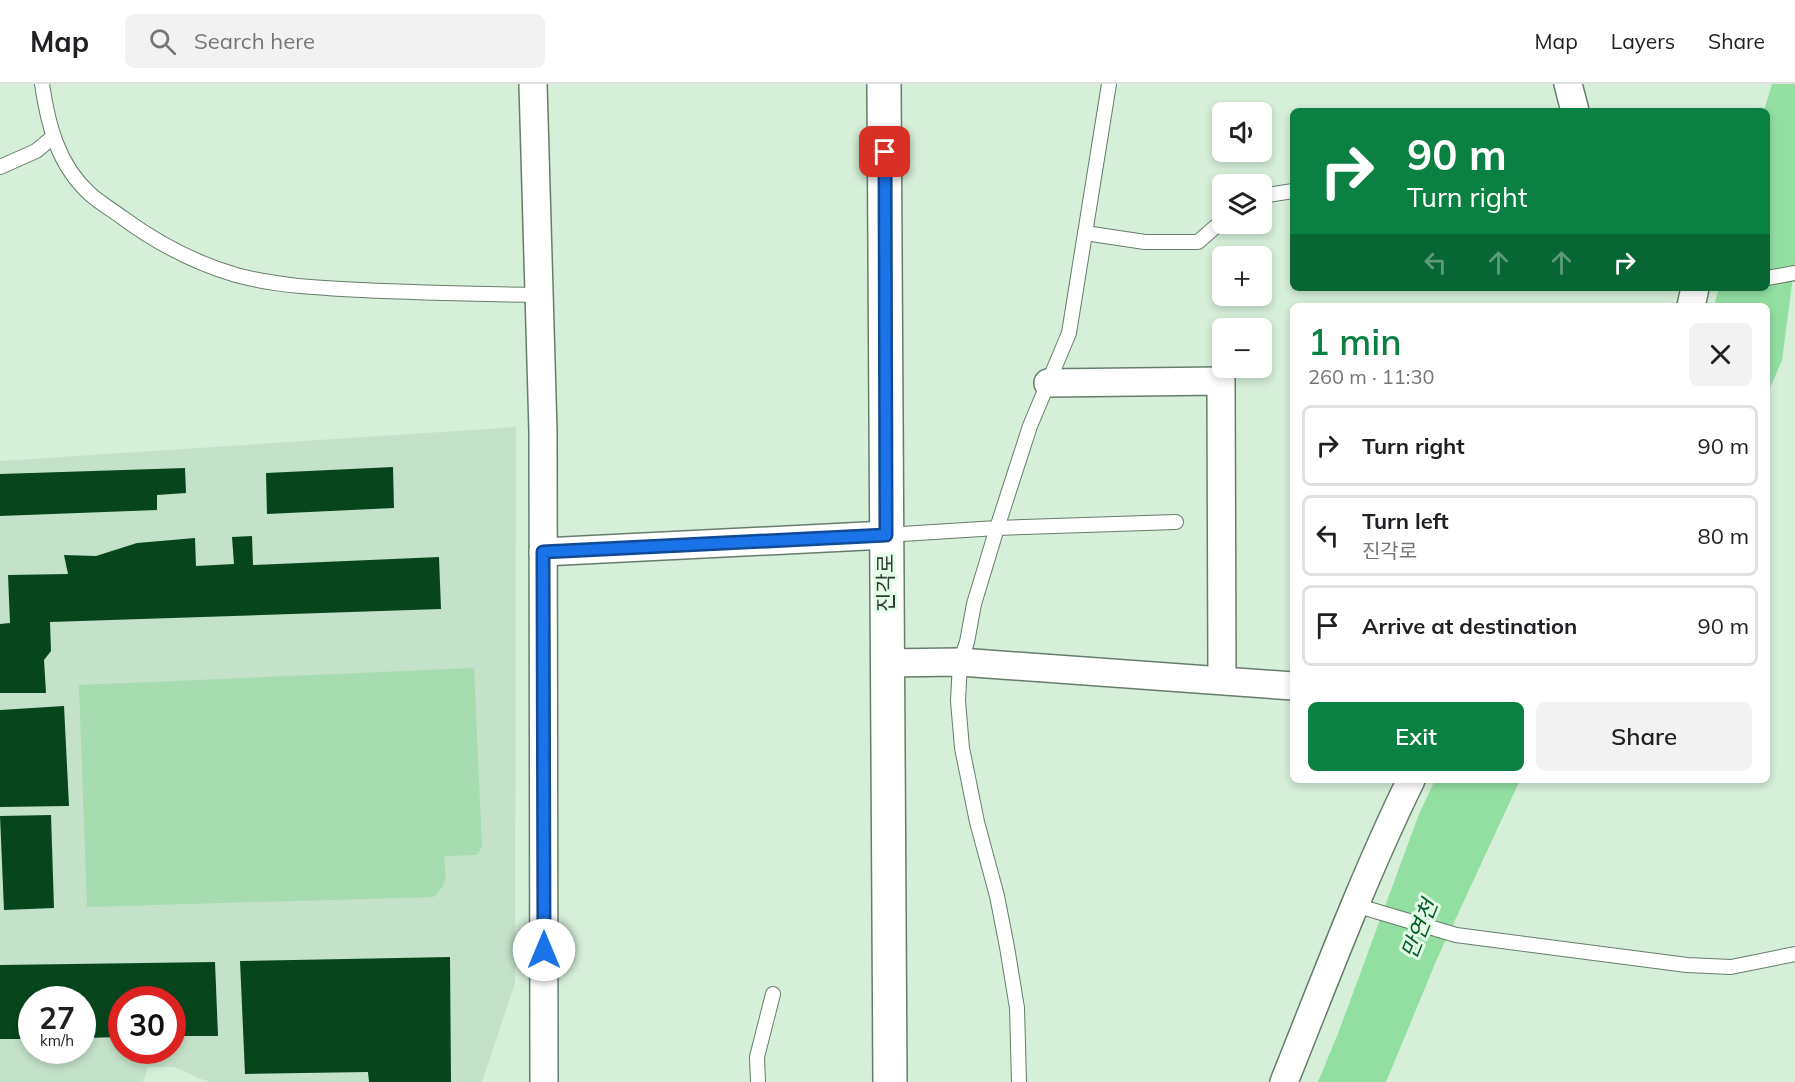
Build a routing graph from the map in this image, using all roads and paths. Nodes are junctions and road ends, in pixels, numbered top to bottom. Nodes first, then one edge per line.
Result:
1 (42, 84) edge
2 (533, 84) edge
3 (884, 84) edge
4 (1109, 84) edge
5 (1568, 84) edge
6 (1574, 108) edge
7 (53, 137) junction
8 (0, 167) edge
9 (1290, 191) edge
10 (1272, 194) edge
11 (1212, 230) edge
12 (1085, 233) junction
13 (1795, 273) edge
14 (1770, 278) edge
15 (539, 295) junction
16 (1048, 383) junction
17 (1176, 522) dead end
18 (997, 528) junction
19 (886, 535) junction
20 (543, 552) junction
21 (960, 662) junction
22 (886, 663) junction
23 (1222, 680) junction
24 (1290, 686) edge
25 (1410, 783) edge
26 (1355, 905) junction
27 (1795, 954) edge
28 (773, 994) dead end
29 (544, 1082) edge
30 (758, 1082) edge
31 (890, 1082) edge
32 (1019, 1082) edge
33 (1284, 1082) edge

1 - 7 lane
2 - 15 street
3 - 19 street, 진각로
4 - 12 lane
5 - 6 street
7 - 8 lane
7 - 15 lane
9 - 10 lane
11 - 12 lane
12 - 16 lane
13 - 14 lane
15 - 20 street
16 - 18 lane
16 - 23 street
17 - 18 lane
18 - 19 lane
18 - 21 lane
19 - 20 street
19 - 22 street, 진각로
20 - 29 street
21 - 22 street
21 - 23 street
21 - 32 lane
22 - 31 street, 진각로
23 - 24 street
25 - 26 street
26 - 27 lane
26 - 33 street
28 - 30 lane

